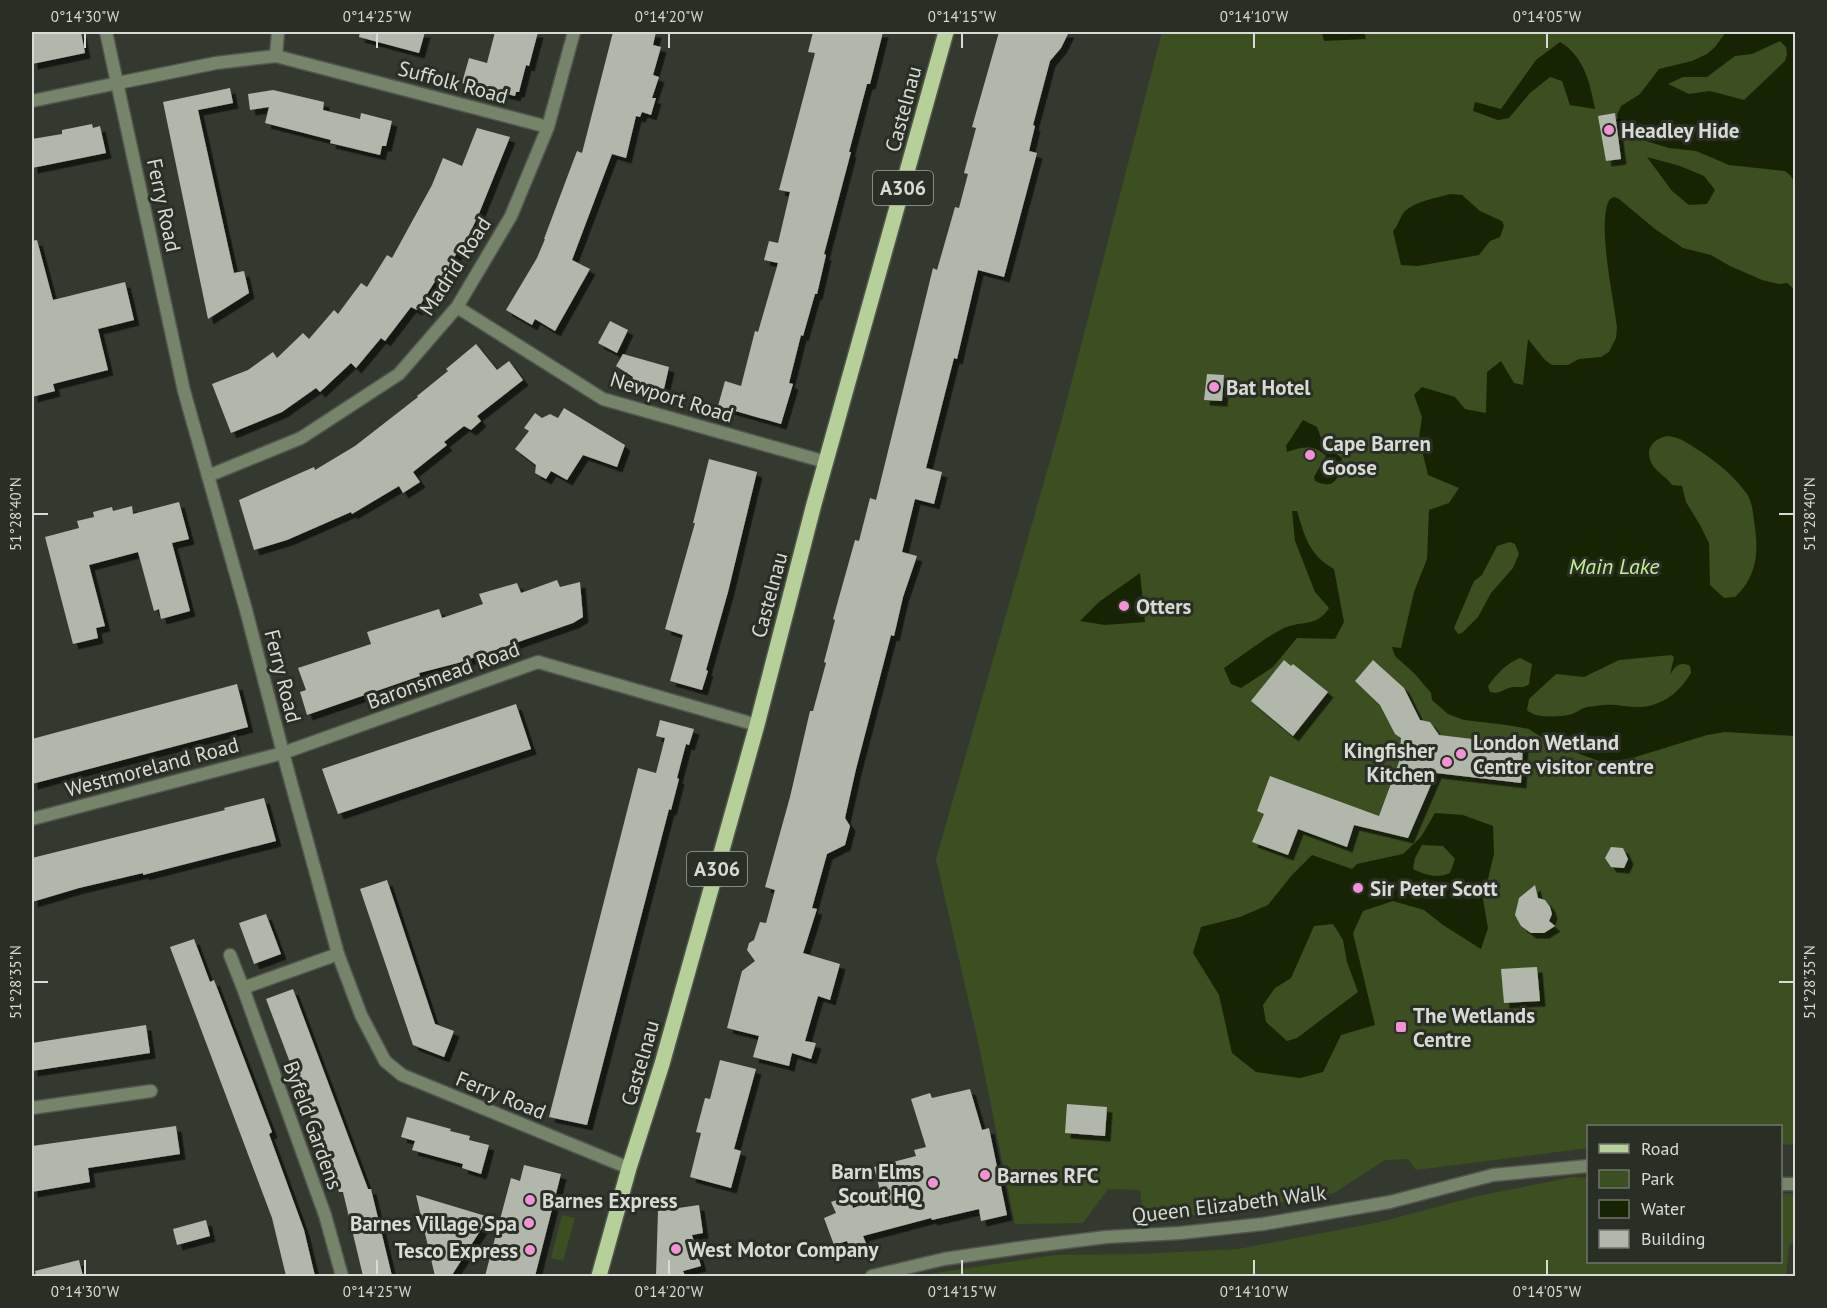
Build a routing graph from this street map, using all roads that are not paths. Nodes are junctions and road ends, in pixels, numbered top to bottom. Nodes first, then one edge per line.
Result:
1 (106, 32) edge
2 (278, 32) edge
3 (574, 32) edge
4 (946, 32) edge
5 (276, 56) junction
6 (118, 83) junction
7 (32, 101) edge
8 (548, 127) junction
9 (457, 307) junction
10 (826, 462) junction
11 (208, 476) junction
12 (757, 724) junction
13 (283, 753) junction
14 (32, 819) edge
15 (338, 954) junction
16 (230, 955) dead end
17 (243, 988) junction
18 (151, 1091) dead end
19 (32, 1108) edge
20 (1587, 1166) edge
21 (629, 1168) junction
22 (342, 1276) edge
23 (599, 1276) edge
24 (872, 1276) edge

1 - 6 street, Ferry Road
2 - 5 street
3 - 8 street, Madrid Road
4 - 10 main road, Castelnau / A306
5 - 6 street, Suffolk Road
5 - 8 street, Suffolk Road
6 - 7 street, Suffolk Road
6 - 11 street, Ferry Road
8 - 9 street, Madrid Road
9 - 10 street, Newport Road
9 - 11 street, Madrid Road
10 - 12 main road, Castelnau / A306
11 - 13 street, Ferry Road
12 - 13 street, Baronsmead Road
12 - 21 main road, Castelnau / A306
13 - 14 street, Westmoreland Road
13 - 15 street, Ferry Road
15 - 17 street
15 - 21 street, Ferry Road
16 - 17 street, Byfeld Gardens
17 - 22 street, Byfeld Gardens
18 - 19 street
20 - 24 street, Queen Elizabeth Walk
21 - 23 main road, A306

